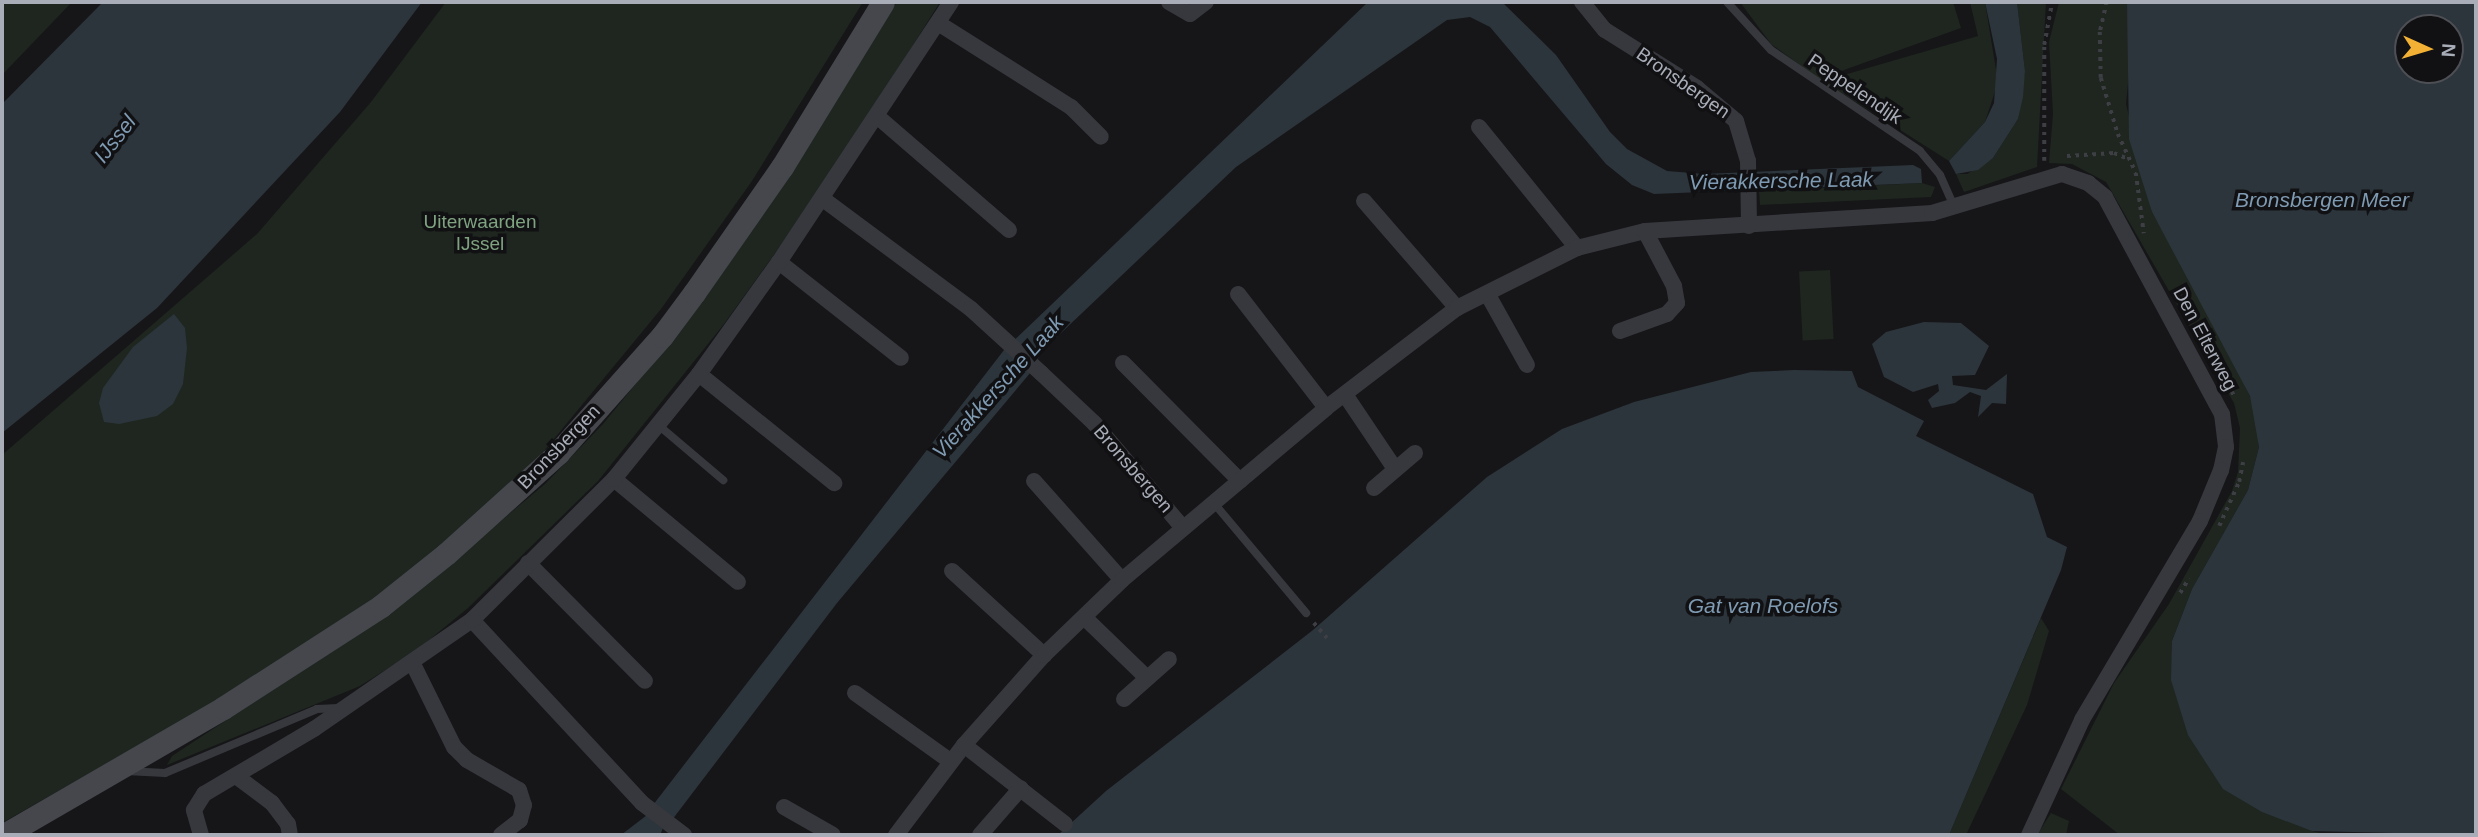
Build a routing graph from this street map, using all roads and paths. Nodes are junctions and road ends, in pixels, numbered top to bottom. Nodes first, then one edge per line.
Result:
1 (883, 2) edge
2 (951, 2) edge
3 (1169, 2) edge
4 (1206, 2) edge
5 (1582, 2) edge
6 (1727, 2) edge
7 (2052, 2) edge
8 (2107, 2) edge
9 (938, 23) junction
10 (878, 117) junction
11 (1479, 127) dead end
12 (1101, 137) dead end
13 (2130, 161) junction
14 (824, 199) junction
15 (1364, 201) dead end
16 (1954, 208) junction
17 (1749, 226) junction
18 (1009, 230) dead end
19 (1645, 231) junction
20 (2144, 239) dead end
21 (1577, 248) junction
22 (779, 262) junction
23 (2174, 292) dead end
24 (1238, 294) dead end
25 (1488, 295) junction
26 (1457, 308) junction
27 (1620, 331) dead end
28 (901, 358) dead end
29 (1123, 363) dead end
30 (1527, 365) dead end
31 (699, 374) junction
32 (1346, 396) junction
33 (2237, 404) dead end
34 (1326, 408) junction
35 (657, 424) junction
36 (2244, 452) dead end
37 (1415, 453) dead end
38 (1395, 469) junction
39 (614, 479) junction
40 (723, 480) dead end
41 (1034, 481) dead end
42 (1240, 481) junction
43 (834, 483) dead end
44 (1374, 488) dead end
45 (1213, 502) junction
46 (1183, 528) junction
47 (2214, 536) dead end
48 (528, 564) junction
49 (2196, 566) dead end
50 (952, 571) dead end
51 (1122, 580) junction
52 (738, 582) dead end
53 (2177, 598) dead end
54 (1307, 613) joint
55 (1084, 617) junction
56 (472, 620) junction
57 (1327, 638) dead end
58 (1044, 656) junction
59 (1169, 659) dead end
60 (412, 664) junction
61 (1146, 677) junction
62 (645, 681) dead end
63 (855, 693) dead end
64 (1124, 699) dead end
65 (345, 708) junction
66 (964, 746) junction
67 (950, 761) junction
68 (116, 771) junction
69 (236, 776) junction
70 (1021, 788) junction
71 (784, 807) dead end
72 (1065, 824) dead end
73 (681, 833) edge
74 (4, 835) edge
75 (201, 835) edge
76 (290, 835) edge
77 (501, 835) edge
78 (832, 835) edge
79 (896, 835) edge
80 (980, 835) edge
81 (2029, 835) edge

1 - 68 street, Bronsbergen
2 - 9 street
3 - 4 street
5 - 17 street, Bronsbergen
6 - 16 lane, Peppelendijk
7 - 13 path
8 - 13 path
9 - 10 street
9 - 12 street
10 - 14 street
10 - 18 street
11 - 21 street
13 - 20 path
14 - 22 street
14 - 46 street, Bronsbergen
15 - 26 street
16 - 17 street, Bronsbergen
16 - 81 street, Den Elterweg
17 - 19 street, Bronsbergen
19 - 21 street, Bronsbergen
19 - 27 street
21 - 25 street, Bronsbergen
22 - 28 street
22 - 31 street
23 - 33 path
24 - 34 street
25 - 26 street, Bronsbergen
25 - 30 street
26 - 32 street, Bronsbergen
29 - 42 street
31 - 35 street
31 - 43 street
32 - 34 street, Bronsbergen
32 - 38 street
34 - 42 street, Bronsbergen
35 - 39 street
35 - 40 lane
36 - 47 path
37 - 38 street
38 - 44 street
39 - 48 street
39 - 52 street
41 - 51 street
42 - 45 street, Bronsbergen
45 - 46 street, Bronsbergen
45 - 54 lane
46 - 51 street, Bronsbergen
48 - 56 street
48 - 62 street
49 - 53 path
50 - 58 street
51 - 55 street, Bronsbergen
54 - 57 path
55 - 58 street, Bronsbergen
55 - 61 street
56 - 60 street
56 - 73 street
58 - 66 street, Bronsbergen
59 - 61 street
60 - 65 street
60 - 77 street
61 - 64 street
63 - 67 street
65 - 68 lane
65 - 69 street
66 - 67 street, Bronsbergen
66 - 70 street
67 - 79 street, Bronsbergen
68 - 74 street, Bronsbergen
69 - 75 street
69 - 76 street
70 - 72 street
70 - 80 street
71 - 78 street

